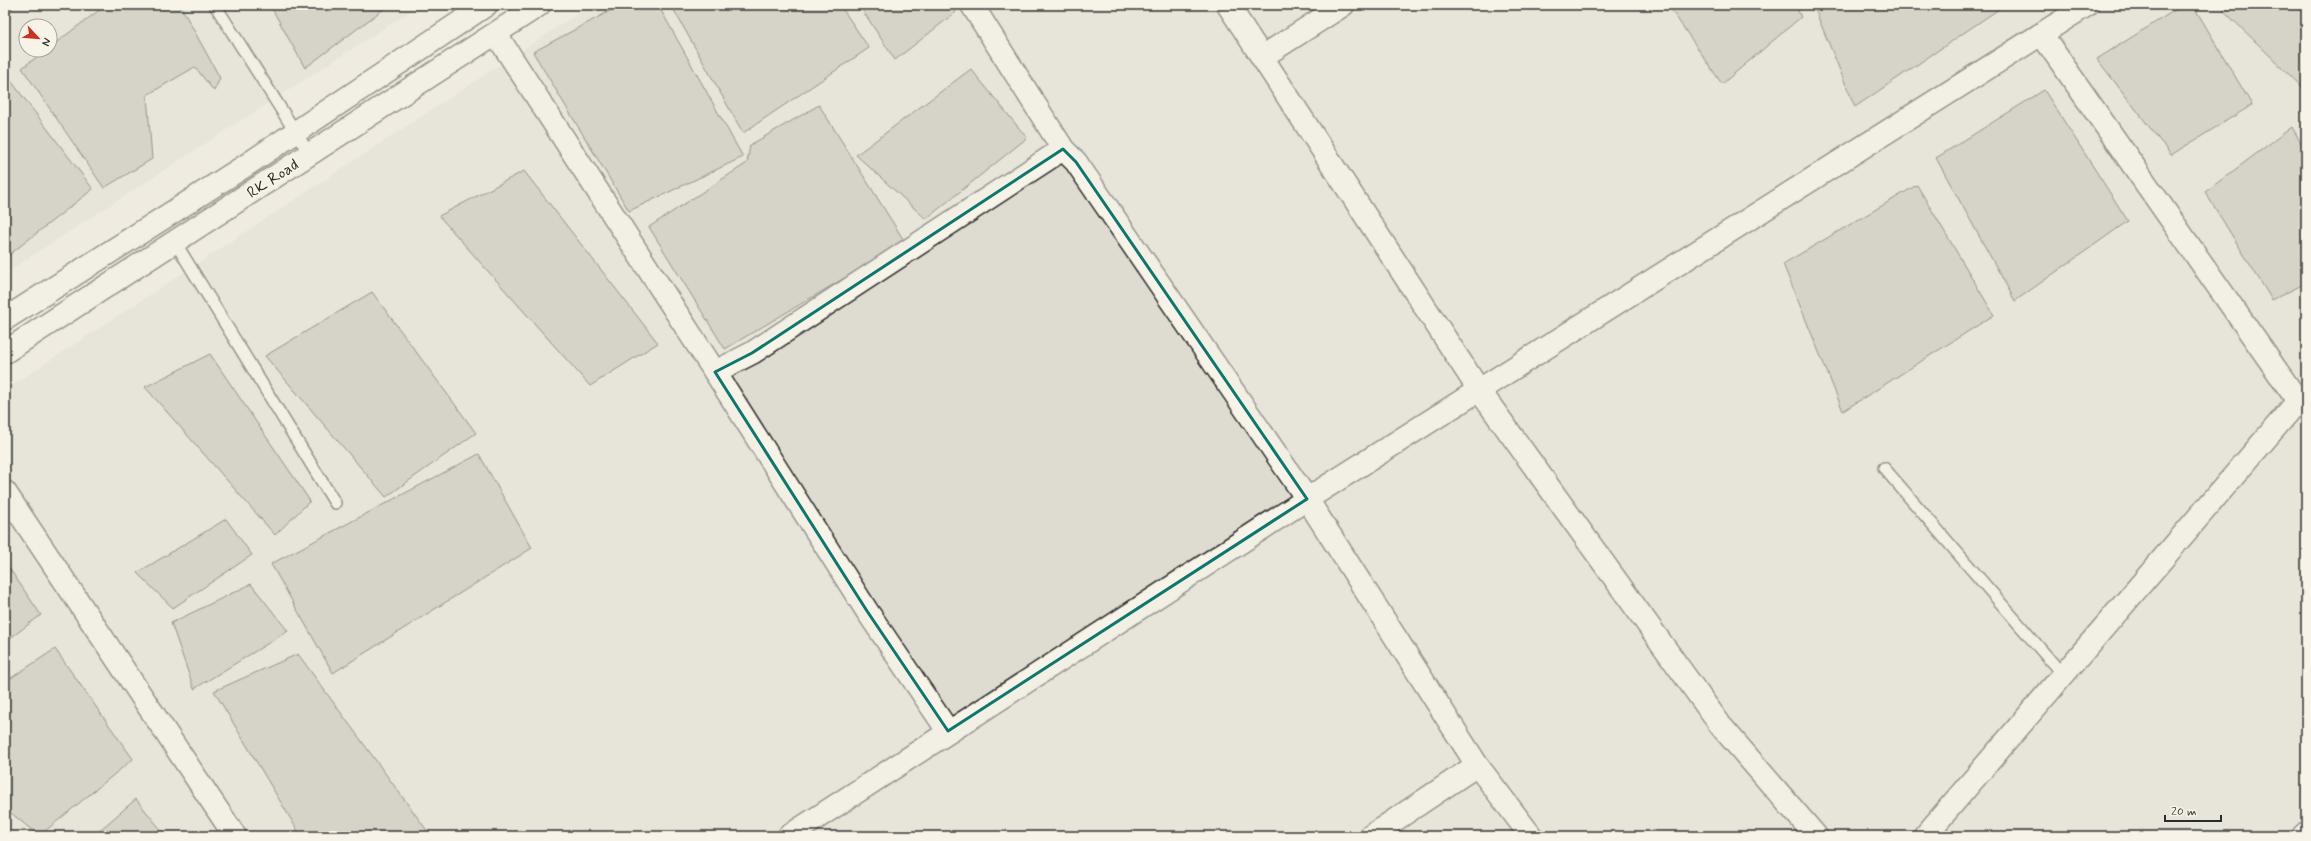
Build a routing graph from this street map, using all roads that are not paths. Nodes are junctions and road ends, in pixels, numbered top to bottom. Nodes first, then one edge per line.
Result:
1 (215, 5) edge
2 (486, 5) edge
3 (539, 5) edge
4 (972, 5) edge
5 (1228, 5) edge
6 (1343, 5) edge
7 (2087, 5) edge
8 (496, 34) junction
9 (2042, 35) junction
10 (1262, 57) junction
11 (296, 132) junction
12 (1064, 149) junction
13 (310, 155) junction
14 (175, 242) junction
15 (5, 319) edge
16 (5, 352) edge
17 (715, 372) junction
18 (1479, 390) junction
19 (2302, 405) edge
20 (1884, 468) dead end
21 (5, 492) edge
22 (1306, 499) junction
23 (335, 503) dead end
24 (2062, 674) junction
25 (948, 731) junction
26 (1477, 765) junction
27 (2306, 833) edge
28 (235, 836) edge
29 (789, 836) edge
30 (1370, 836) edge
31 (1531, 836) edge
32 (1816, 836) edge
33 (1925, 836) edge
34 (2303, 836) edge

1 - 11 lane
2 - 11 street, RK Road
3 - 8 street, RK Road
4 - 12 street
5 - 10 street
6 - 10 street
7 - 9 street
8 - 13 street, RK Road
8 - 17 street
9 - 18 street
9 - 19 street
10 - 18 street
11 - 13 lane
11 - 15 street, RK Road
12 - 17 street
12 - 22 street
13 - 14 street, RK Road
14 - 16 street, RK Road
14 - 23 lane
17 - 25 street
18 - 22 street
18 - 32 street
19 - 24 street
20 - 24 lane
21 - 28 street
22 - 25 street
22 - 26 street
24 - 33 street
25 - 29 street
26 - 30 street
26 - 31 street
27 - 34 street

